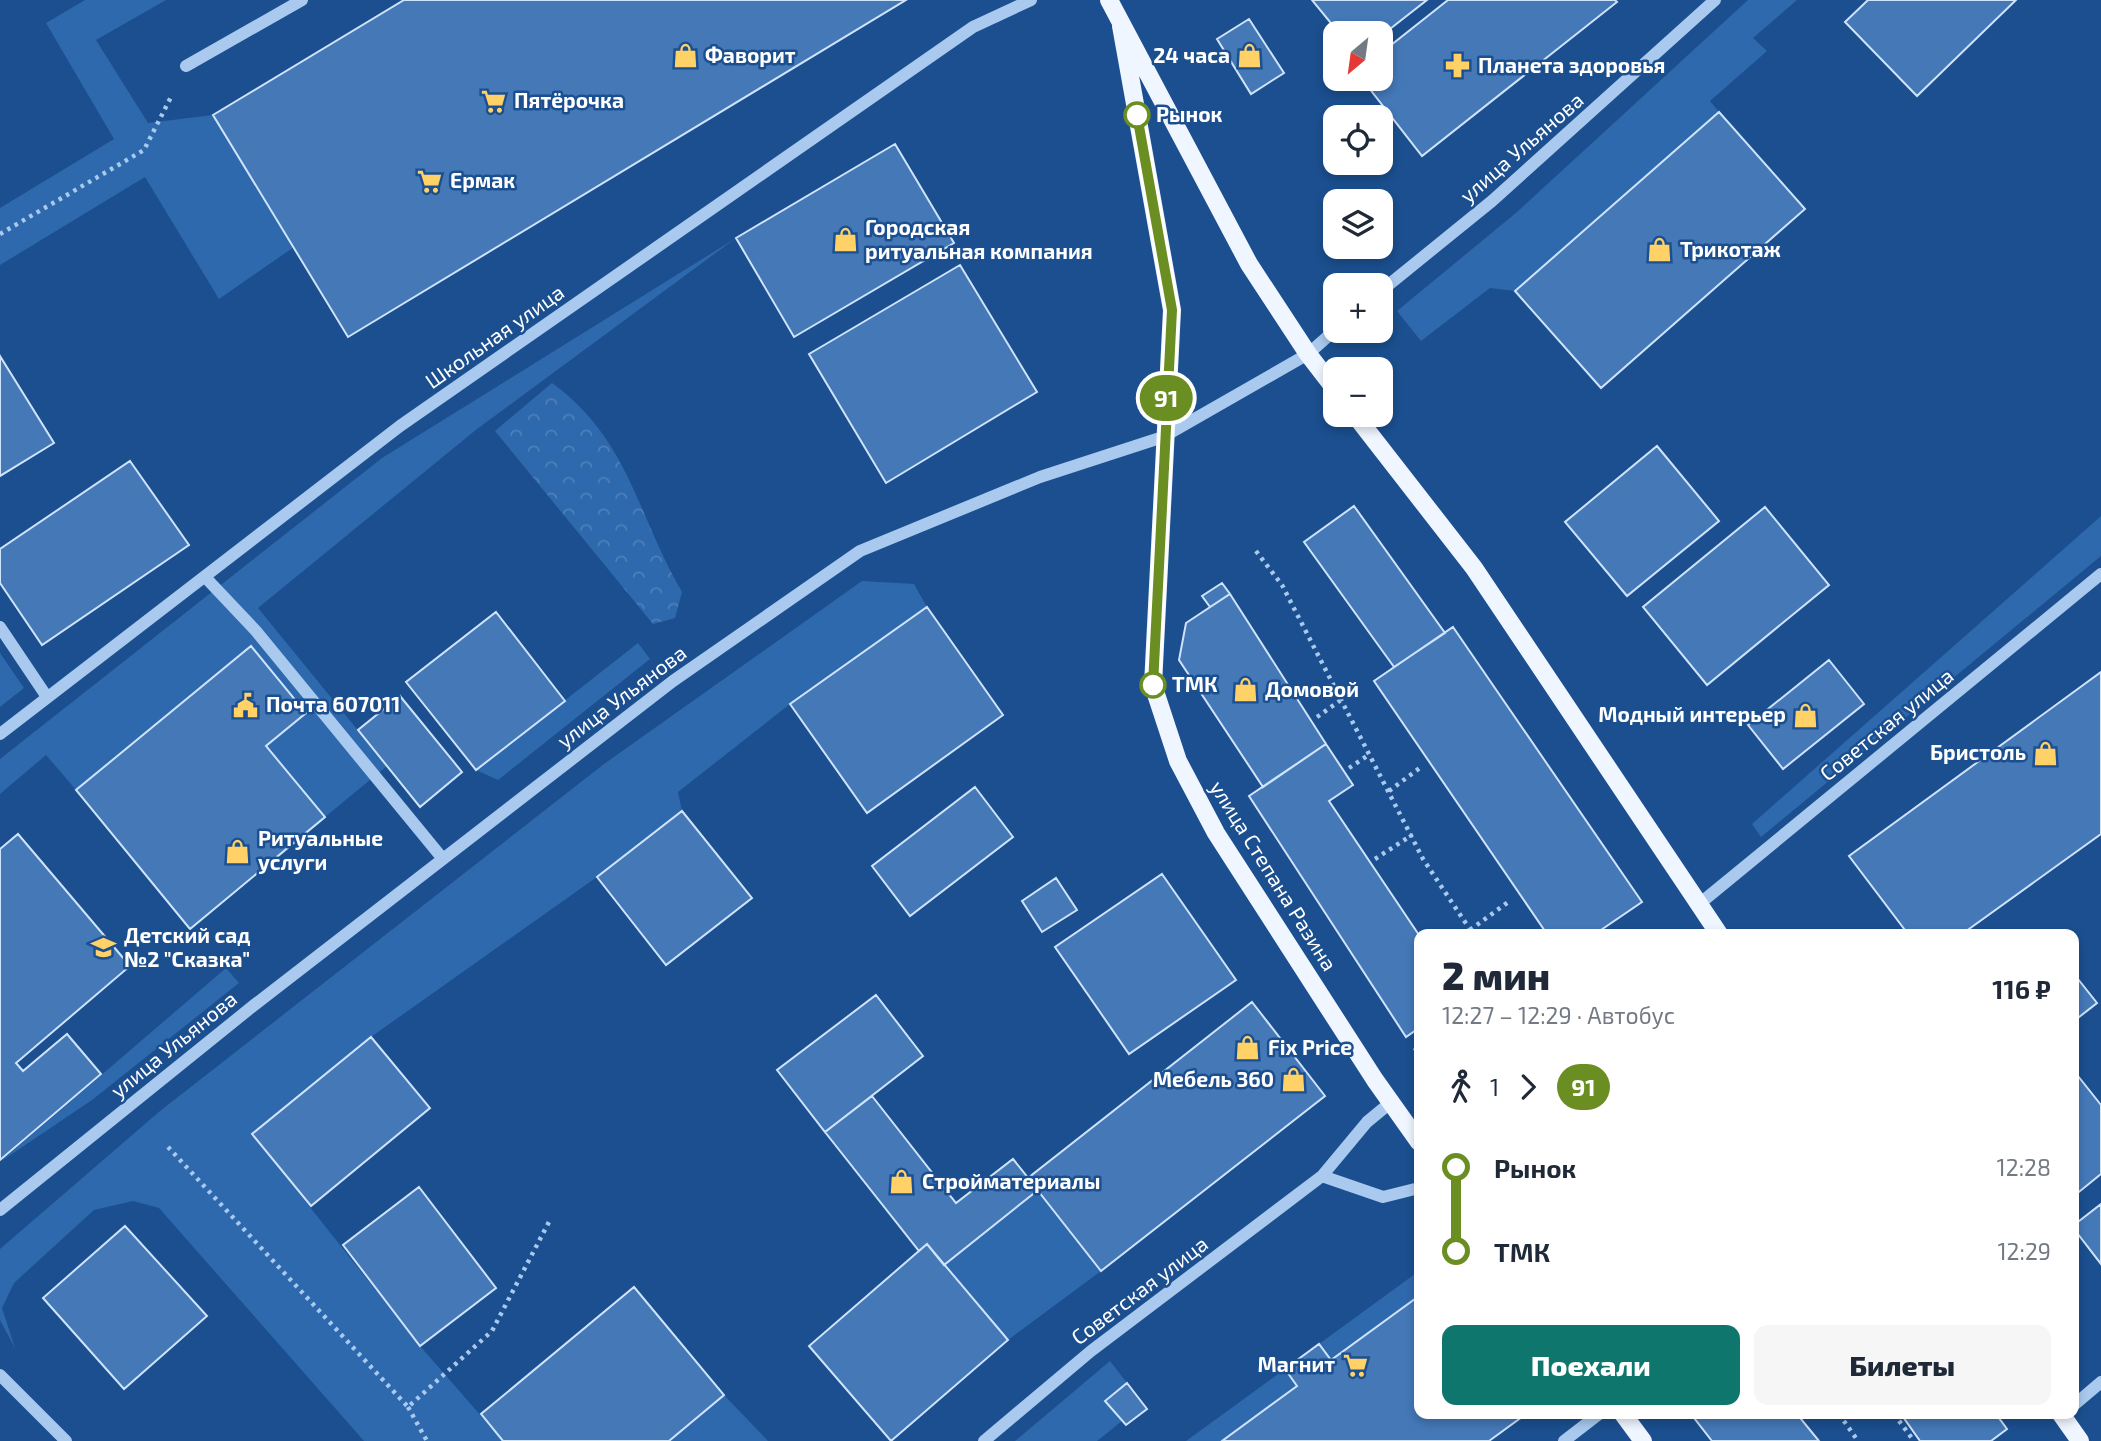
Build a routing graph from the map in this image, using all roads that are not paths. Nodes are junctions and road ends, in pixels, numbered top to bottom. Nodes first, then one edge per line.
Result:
1 (302, 0) edge
2 (1031, 0) edge
3 (1109, 0) edge
4 (1716, 0) edge
5 (1121, 26) junction
6 (186, 66) road end
7 (1393, 281) edge
8 (1323, 341) edge
9 (1308, 354) junction
10 (1323, 373) edge
11 (1364, 427) edge
12 (1163, 437) junction
13 (2101, 574) edge
14 (205, 577) junction
15 (0, 627) edge
16 (47, 697) junction
17 (0, 734) edge
18 (443, 859) junction
19 (1698, 905) junction
20 (1715, 929) edge
21 (1390, 1103) junction
22 (1414, 1135) edge
23 (1322, 1176) junction
24 (1414, 1189) edge
25 (0, 1210) edge
26 (0, 1375) edge
27 (2101, 1382) edge
28 (2079, 1401) edge
29 (1593, 1419) edge
30 (1627, 1419) edge
31 (2065, 1419) edge
32 (66, 1441) edge
33 (985, 1441) edge
34 (1564, 1441) edge
35 (1643, 1441) edge
36 (2080, 1441) edge

1 - 6 street
2 - 14 street, Школьная улица
3 - 5 main road, улица Степана Разина
4 - 7 street, улица Ульянова
5 - 9 main road, улица Степана Разина
5 - 12 main road, улица Степана Разина
8 - 9 street, улица Ульянова
9 - 10 main road, улица Степана Разина
9 - 12 street, улица Ульянова
11 - 19 main road
12 - 18 street, улица Ульянова
12 - 21 main road, улица Степана Разина
13 - 19 street, Советская улица
14 - 16 street, Школьная улица
14 - 18 street
15 - 16 street
16 - 17 street, Школьная улица
18 - 25 street, улица Ульянова
19 - 20 main road
21 - 22 main road, улица Степана Разина
21 - 23 street, Советская улица
23 - 24 street
23 - 33 street, Советская улица
26 - 32 street
27 - 28 street
29 - 34 street
30 - 35 main road
31 - 36 main road

